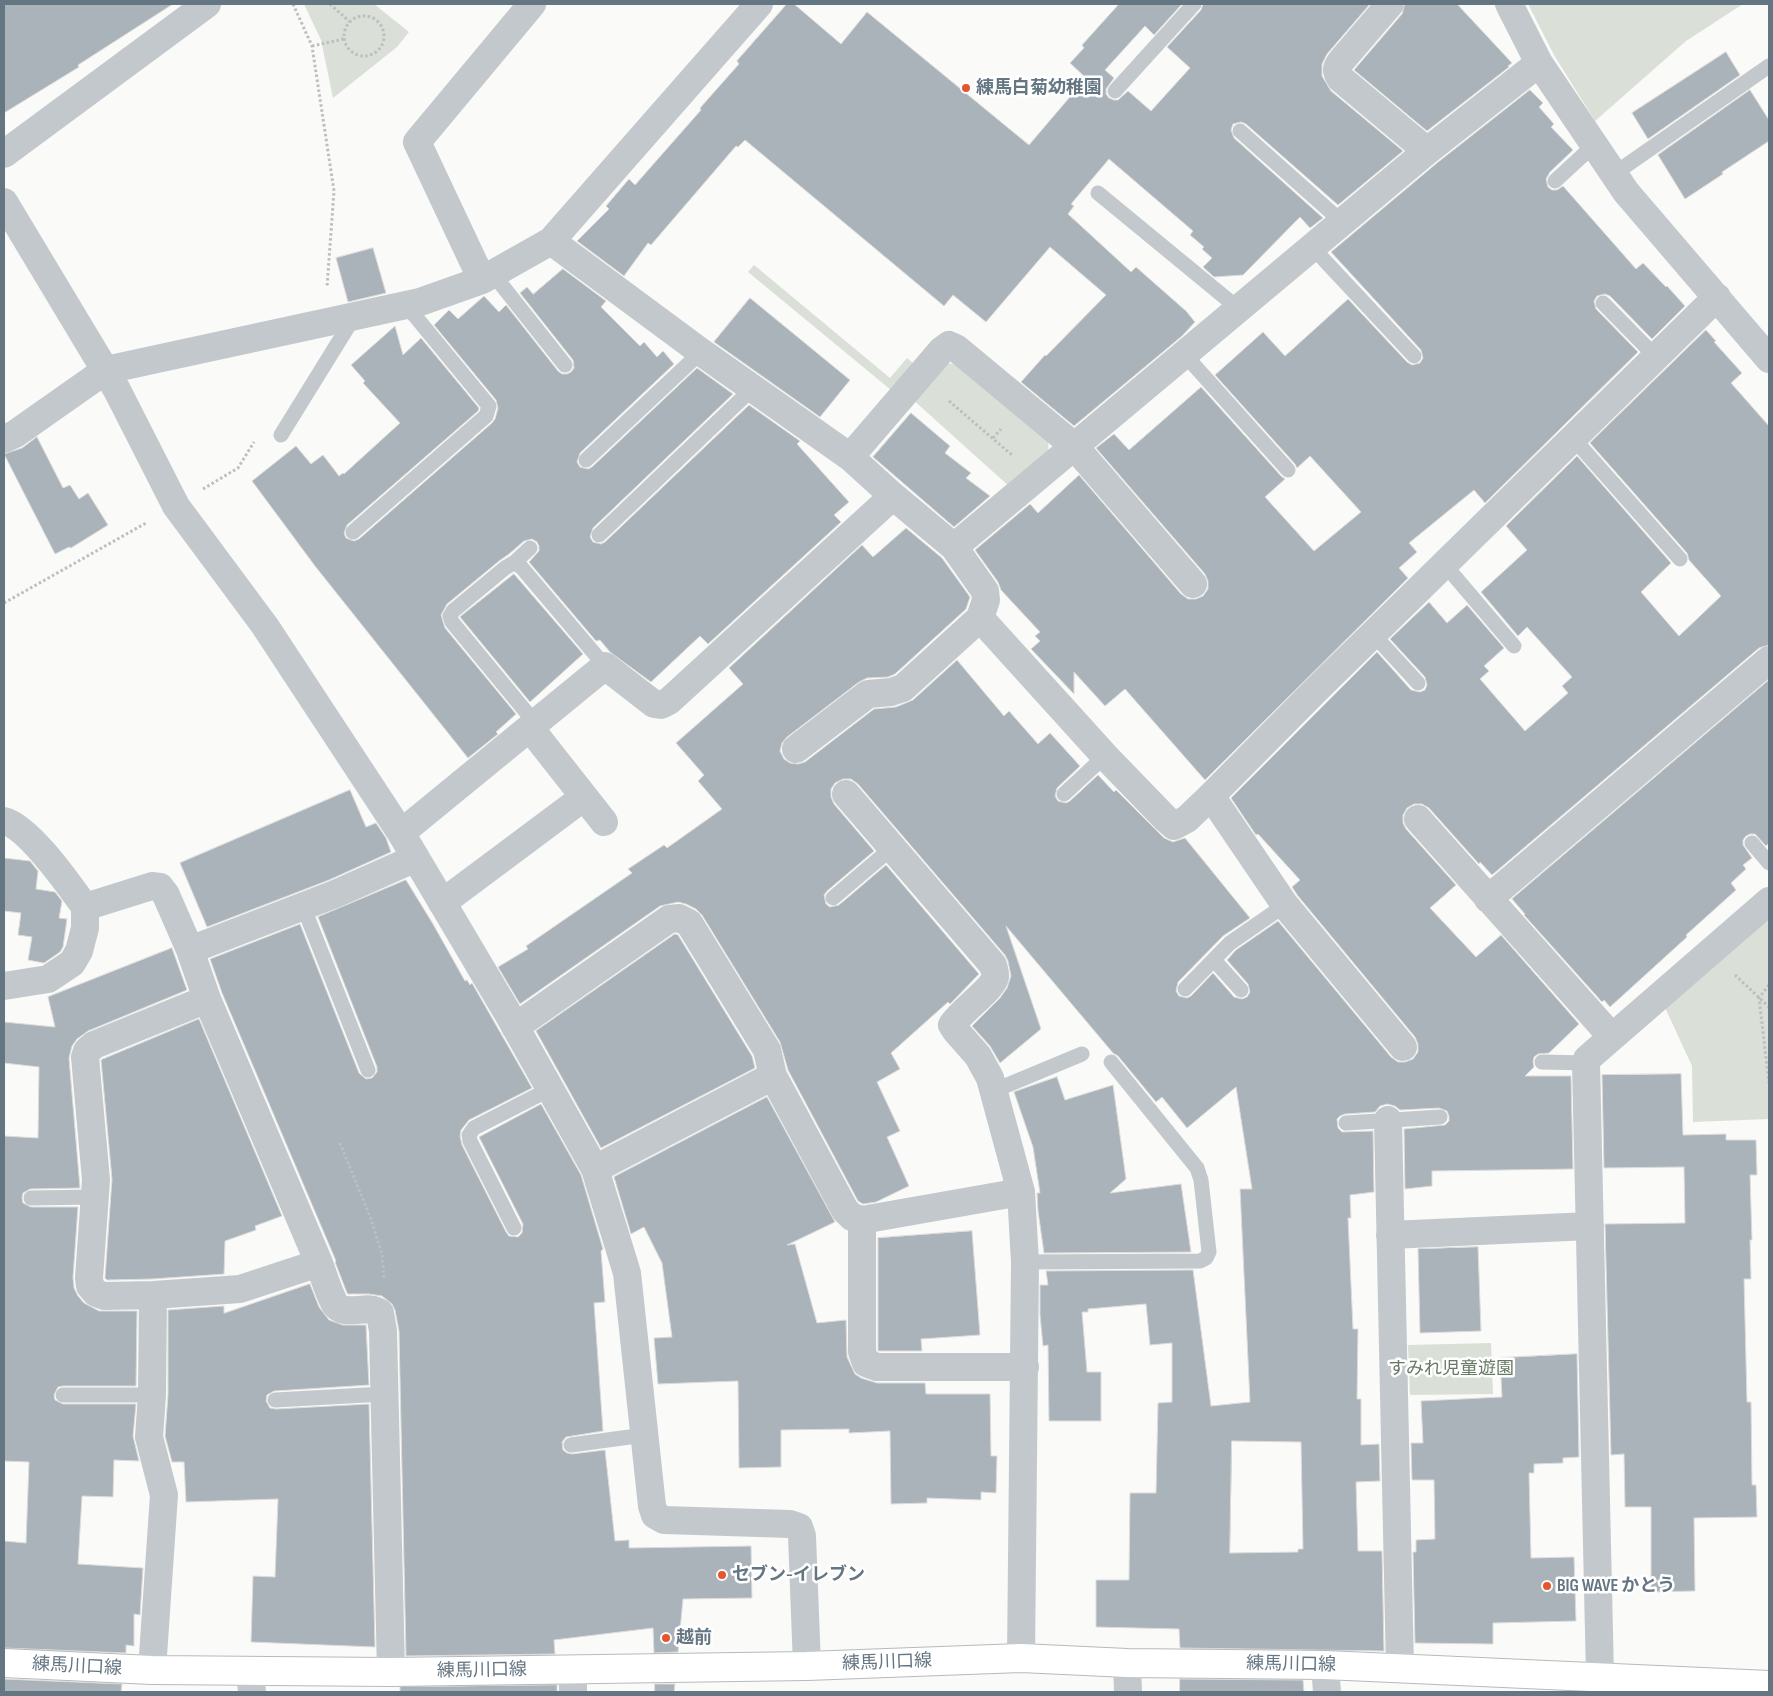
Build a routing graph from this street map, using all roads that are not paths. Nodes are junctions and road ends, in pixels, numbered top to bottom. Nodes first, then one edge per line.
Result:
1 (207, 4) edge
2 (532, 4) edge
3 (759, 4) edge
4 (1194, 4) edge
5 (1390, 4) edge
6 (1509, 4) edge
7 (1539, 63) junction
8 (1769, 66) edge
9 (1115, 91) dead end
10 (1240, 131) dead end
11 (1594, 145) junction
12 (1428, 151) junction
13 (4, 154) edge
14 (1614, 174) junction
15 (1555, 181) dead end
16 (1098, 193) dead end
17 (4, 202) edge
18 (1342, 222) junction
19 (551, 241) junction
20 (1312, 247) junction
21 (488, 277) junction
22 (1717, 297) junction
23 (1604, 303) dead end
24 (406, 304) junction
25 (1239, 309) junction
26 (354, 317) junction
27 (701, 352) junction
28 (1185, 355) junction
29 (1414, 356) dead end
30 (1656, 357) junction
31 (1769, 359) edge
32 (565, 365) dead end
33 (106, 370) junction
34 (753, 388) junction
35 (281, 435) dead end
36 (1573, 438) junction
37 (4, 440) edge
38 (1074, 446) junction
39 (850, 457) junction
40 (586, 460) dead end
41 (1288, 470) dead end
42 (893, 496) junction
43 (353, 532) dead end
44 (600, 535) dead end
45 (954, 547) junction
46 (530, 548) dead end
47 (1680, 559) dead end
48 (515, 562) junction
49 (1444, 565) junction
50 (1193, 584) dead end
51 (980, 618) junction
52 (1373, 634) junction
53 (1514, 646) dead end
54 (1769, 660) edge
55 (605, 666) junction
56 (1418, 683) dead end
57 (533, 726) junction
58 (796, 749) dead end
59 (1104, 756) junction
60 (846, 794) dead end
61 (1064, 794) dead end
62 (1211, 796) junction
63 (584, 797) junction
64 (1418, 819) dead end
65 (4, 821) edge
66 (604, 822) dead end
67 (402, 833) junction
68 (1752, 843) dead end
69 (893, 848) junction
70 (416, 858) junction
71 (1769, 863) edge
72 (833, 898) dead end
73 (1488, 899) junction
74 (1769, 901) edge
75 (442, 903) junction
76 (1285, 905) junction
77 (85, 906) junction
78 (303, 906) junction
79 (190, 950) junction
80 (1214, 960) junction
81 (4, 986) edge
82 (1185, 989) dead end
83 (1241, 990) dead end
84 (207, 999) junction
85 (515, 1027) junction
86 (1612, 1037) junction
87 (1404, 1047) dead end
88 (1082, 1054) dead end
89 (1111, 1062) dead end
90 (1542, 1062) dead end
91 (1586, 1063) junction
92 (368, 1070) dead end
93 (773, 1076) junction
94 (550, 1090) junction
95 (993, 1091) junction
96 (1440, 1117) dead end
97 (1388, 1120) junction
98 (1346, 1123) dead end
99 (595, 1169) junction
100 (1021, 1192) junction
101 (94, 1196) junction
102 (31, 1198) dead end
103 (862, 1220) junction
104 (1590, 1226) junction
105 (514, 1228) dead end
106 (1390, 1235) junction
107 (319, 1262) junction
108 (1025, 1262) junction
109 (154, 1295) junction
110 (1025, 1367) junction
111 (384, 1394) junction
112 (63, 1395) dead end
113 (152, 1395) junction
114 (275, 1400) dead end
115 (644, 1435) junction
116 (571, 1445) dead end
117 (1021, 1658) junction
118 (4, 1663) edge
119 (1127, 1663) junction
120 (1325, 1664) junction
121 (807, 1666) junction
122 (1400, 1668) junction
123 (152, 1670) junction
124 (391, 1672) junction
125 (1600, 1676) junction
126 (251, 1681) edge
127 (573, 1681) edge
128 (1769, 1685) edge
129 (1720, 1688) edge
130 (1128, 1692) edge
131 (1327, 1692) edge

1 - 13 street
2 - 21 street
3 - 19 street
4 - 9 lane
5 - 12 street
6 - 7 street
7 - 11 street
7 - 12 street
8 - 14 lane
10 - 18 lane
11 - 14 street
11 - 15 lane
12 - 18 street
14 - 22 street
16 - 25 lane
17 - 33 street
18 - 20 street
19 - 21 street
19 - 27 street
20 - 25 street
20 - 29 lane
21 - 24 street
21 - 32 lane
22 - 30 street
22 - 31 street
23 - 30 lane
24 - 26 street
24 - 43 lane
25 - 28 street
26 - 33 street
26 - 35 lane
27 - 34 street
27 - 40 lane
28 - 38 street
28 - 41 lane
30 - 36 street
33 - 37 street
33 - 67 street
34 - 39 street
34 - 44 lane
36 - 47 lane
36 - 49 street
38 - 39 street
38 - 45 street
38 - 50 street
39 - 42 street
42 - 45 street
42 - 55 street
45 - 51 street
46 - 48 lane
48 - 55 lane
48 - 57 lane
49 - 52 street
49 - 53 lane
51 - 58 street
51 - 59 street
52 - 56 lane
52 - 62 street
54 - 73 street
55 - 57 street
57 - 63 street
57 - 67 street
59 - 61 lane
59 - 62 street
60 - 69 street
62 - 76 street
63 - 66 street
63 - 75 street
64 - 73 street
65 - 77 street
67 - 70 street
68 - 71 lane
69 - 72 lane
69 - 95 street
70 - 75 street
70 - 78 street
73 - 86 street
74 - 86 street
75 - 85 street
76 - 80 lane
76 - 87 street
77 - 79 street
77 - 81 street
78 - 79 street
78 - 92 lane
79 - 84 street
80 - 82 lane
80 - 83 lane
84 - 101 street
84 - 107 street
85 - 93 street
85 - 94 street
86 - 91 street
88 - 95 lane
89 - 108 lane
90 - 91 lane
91 - 104 street
93 - 99 street
93 - 103 street
94 - 99 street
94 - 105 lane
95 - 100 street
96 - 97 lane
97 - 98 lane
97 - 106 street
99 - 115 street
100 - 103 street
100 - 108 street
101 - 102 lane
101 - 109 street
103 - 110 street
104 - 106 street
104 - 125 street
106 - 122 street
107 - 109 street
107 - 111 street
108 - 110 street
109 - 113 street
110 - 117 street
111 - 114 lane
111 - 124 street
112 - 113 lane
113 - 123 street
115 - 116 lane
115 - 121 street
117 - 119 main road, 練馬川口線
117 - 121 main road, 練馬川口線
118 - 123 main road, 練馬川口線
119 - 120 main road, 練馬川口線
119 - 130 street
120 - 122 main road, 練馬川口線
120 - 131 street
121 - 127 main road, 練馬川口線
122 - 125 main road, 練馬川口線
123 - 126 main road, 練馬川口線
124 - 126 main road, 練馬川口線
124 - 127 main road, 練馬川口線
125 - 129 main road, 練馬川口線
128 - 129 main road, 練馬川口線

